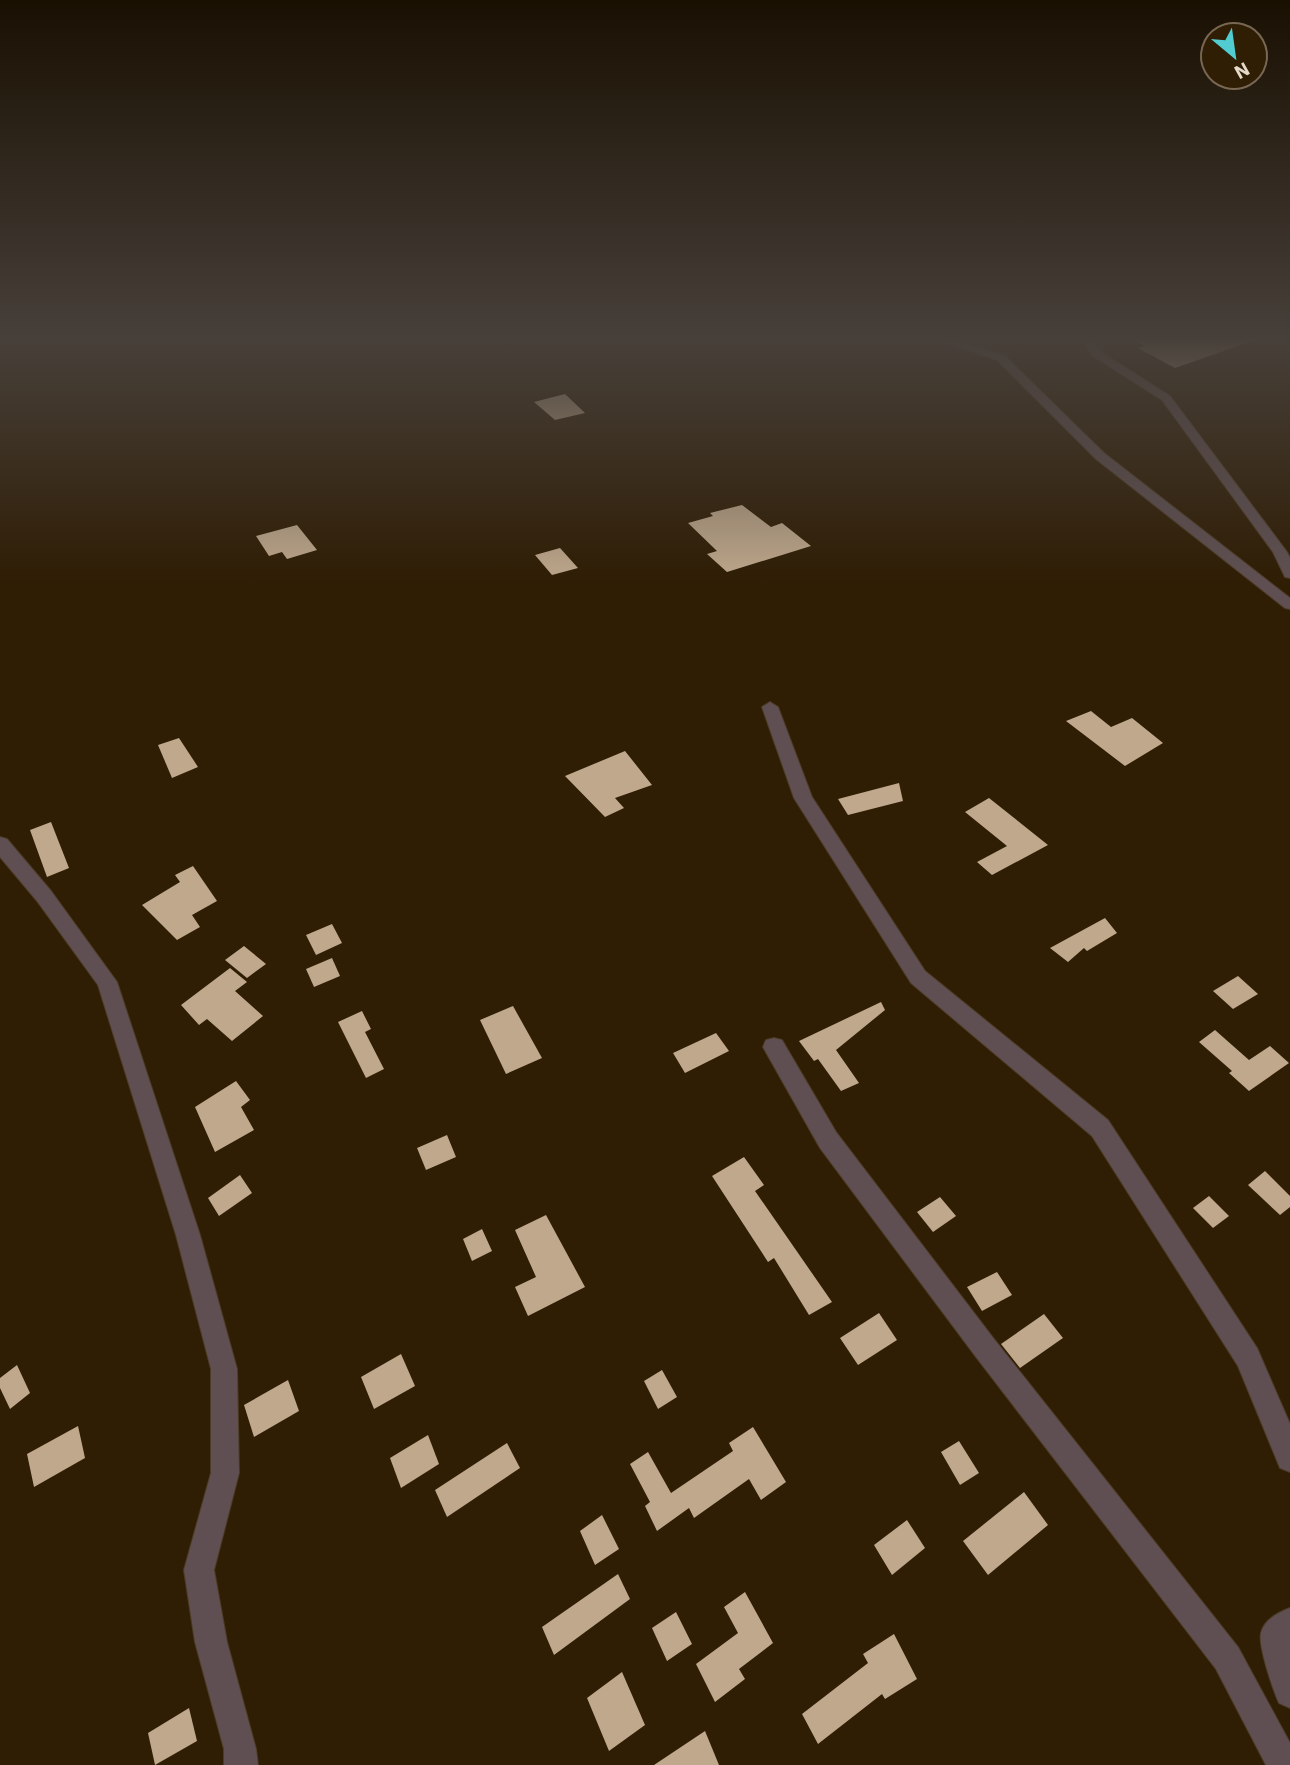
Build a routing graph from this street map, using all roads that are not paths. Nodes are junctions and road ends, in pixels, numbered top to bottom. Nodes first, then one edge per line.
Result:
1 (1063, 419) edge
2 (1182, 419) edge
3 (1290, 574) edge
4 (1290, 605) edge
5 (770, 707) dead end
6 (0, 844) edge
7 (774, 1047) dead end
8 (1290, 1458) edge
9 (1290, 1623) edge
10 (1290, 1692) edge
11 (241, 1765) edge
12 (1284, 1765) edge

1 - 4 street
2 - 3 street
5 - 8 street
6 - 11 street
7 - 12 street
9 - 10 street

